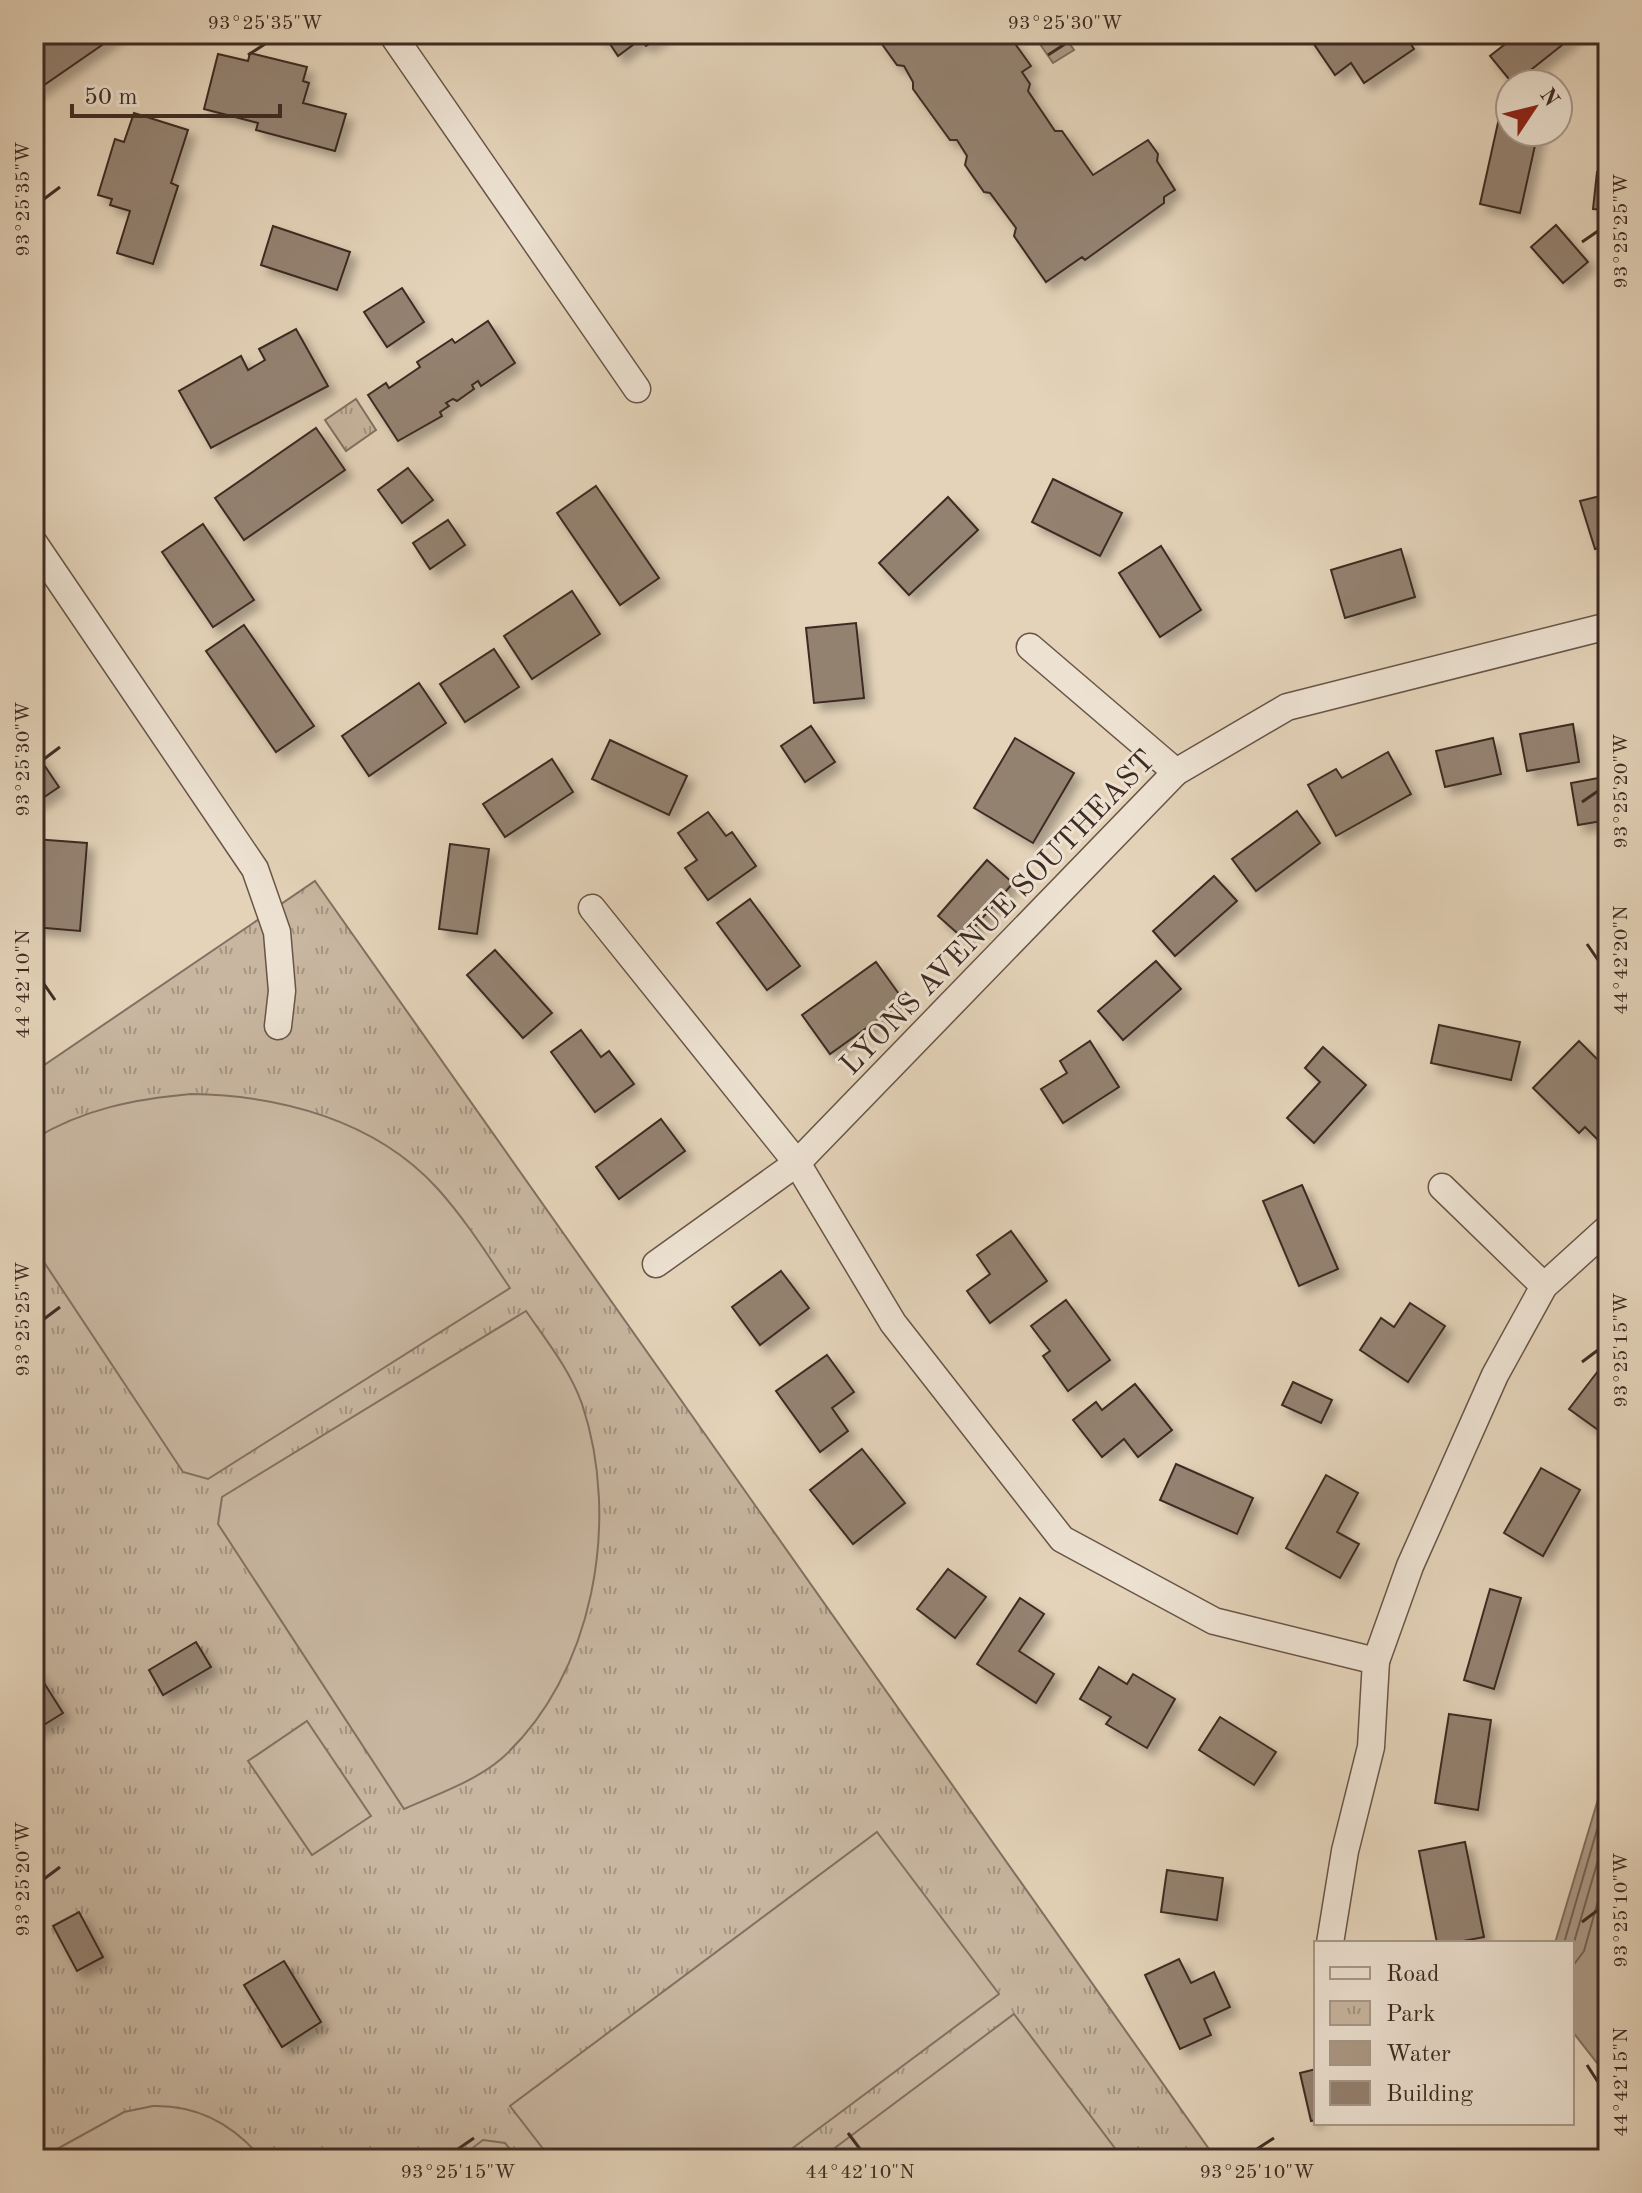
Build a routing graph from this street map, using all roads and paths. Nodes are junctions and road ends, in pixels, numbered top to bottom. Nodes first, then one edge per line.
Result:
1 (392, 34) edge
2 (637, 389) dead end
3 (34, 543) edge
4 (1608, 626) edge
5 (1030, 647) dead end
6 (1176, 772) junction
7 (592, 908) dead end
8 (278, 1026) dead end
9 (797, 1163) junction
10 (1442, 1187) dead end
11 (1608, 1228) edge
12 (656, 1264) dead end
13 (1544, 1286) junction
14 (1376, 1661) junction
15 (1330, 1941) edge

1 - 2 street
3 - 8 street
4 - 6 street, LYONS AVENUE SOUTHEAST
5 - 6 street
6 - 9 street, LYONS AVENUE SOUTHEAST
7 - 9 street
9 - 12 street, LYONS AVENUE SOUTHEAST
9 - 14 street
10 - 13 street
11 - 13 street
13 - 14 street
14 - 15 street

